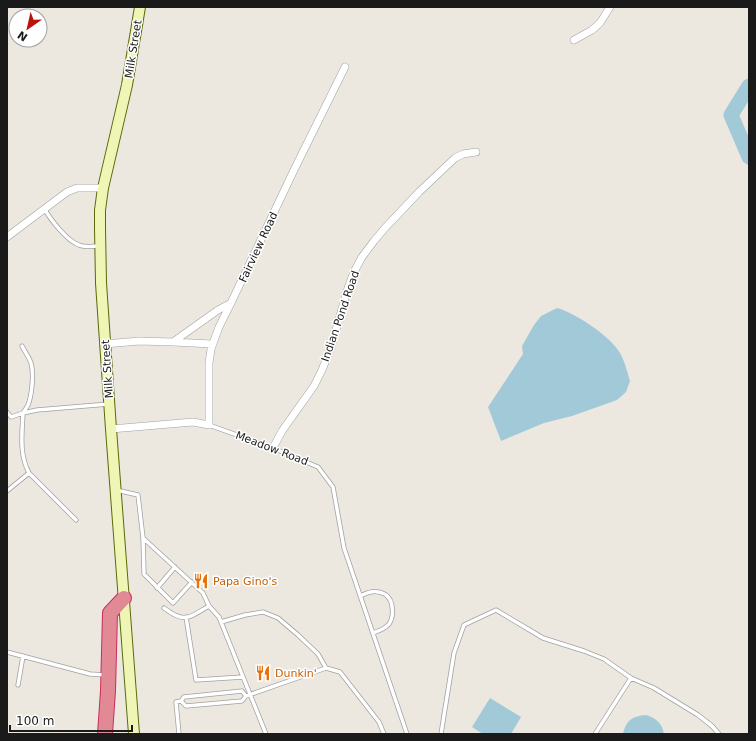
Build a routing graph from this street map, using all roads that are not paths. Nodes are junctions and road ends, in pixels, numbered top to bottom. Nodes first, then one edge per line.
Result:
1 (140, 7) edge
2 (610, 7) edge
3 (574, 40) dead end
4 (345, 67) dead end
5 (476, 152) dead end
6 (103, 188) junction
7 (44, 208) junction
8 (7, 237) edge
9 (100, 246) junction
10 (231, 303) junction
11 (173, 342) junction
12 (105, 344) junction
13 (212, 344) junction
14 (22, 346) dead end
15 (109, 404) junction
16 (7, 412) edge
17 (23, 413) junction
18 (9, 418) edge
19 (209, 425) junction
20 (111, 429) junction
21 (273, 448) junction
22 (29, 472) junction
23 (116, 490) junction
24 (7, 491) edge
25 (76, 520) dead end
26 (143, 538) junction
27 (175, 567) junction
28 (192, 582) junction
29 (157, 588) junction
30 (360, 596) junction
31 (124, 598) junction
32 (209, 606) junction
33 (164, 608) dead end
34 (186, 617) junction
35 (221, 622) junction
36 (373, 633) junction
37 (7, 652) edge
38 (23, 656) junction
39 (326, 668) junction
40 (109, 675) junction
41 (243, 677) junction
42 (631, 678) junction
43 (18, 685) dead end
44 (248, 695) junction
45 (181, 701) junction
46 (105, 734) edge
47 (134, 734) edge
48 (179, 734) edge
49 (266, 734) edge
50 (384, 734) edge
51 (407, 734) edge
52 (441, 734) edge
53 (595, 734) edge
54 (718, 734) edge

1 - 6 main road, Milk Street
2 - 3 street
4 - 10 street, Fairview Road
5 - 21 street, Indian Pond Road
6 - 7 street
6 - 9 main road, Milk Street
7 - 8 street
7 - 9 lane
9 - 12 main road, Milk Street
10 - 11 street
10 - 13 street, Fairview Road
11 - 12 street
11 - 13 street
12 - 15 main road, Milk Street
13 - 19 street, Fairview Road
14 - 17 lane
15 - 17 lane
15 - 20 main road, Milk Street
16 - 18 lane
17 - 18 lane
17 - 22 lane
19 - 20 street, Meadow Road
19 - 21 lane, Meadow Road
20 - 23 main road, Milk Street
21 - 30 lane, Meadow Road
22 - 24 lane
22 - 25 lane
23 - 26 lane
23 - 31 main road, Milk Street
26 - 27 lane
26 - 29 lane
27 - 28 lane
27 - 29 lane
28 - 29 lane
28 - 32 lane
30 - 36 lane, Meadow Road
30 - 36 lane
31 - 40 highway
31 - 47 main road, Milk Street
32 - 34 lane
32 - 35 lane
33 - 34 lane
34 - 41 lane
35 - 39 lane
35 - 41 lane
36 - 51 lane, Meadow Road
37 - 38 lane
38 - 40 lane
38 - 43 lane
39 - 44 lane
39 - 50 lane
40 - 46 highway
41 - 44 lane
42 - 52 lane
42 - 53 lane
42 - 54 lane
44 - 45 lane
44 - 45 lane
44 - 49 lane
45 - 48 lane

